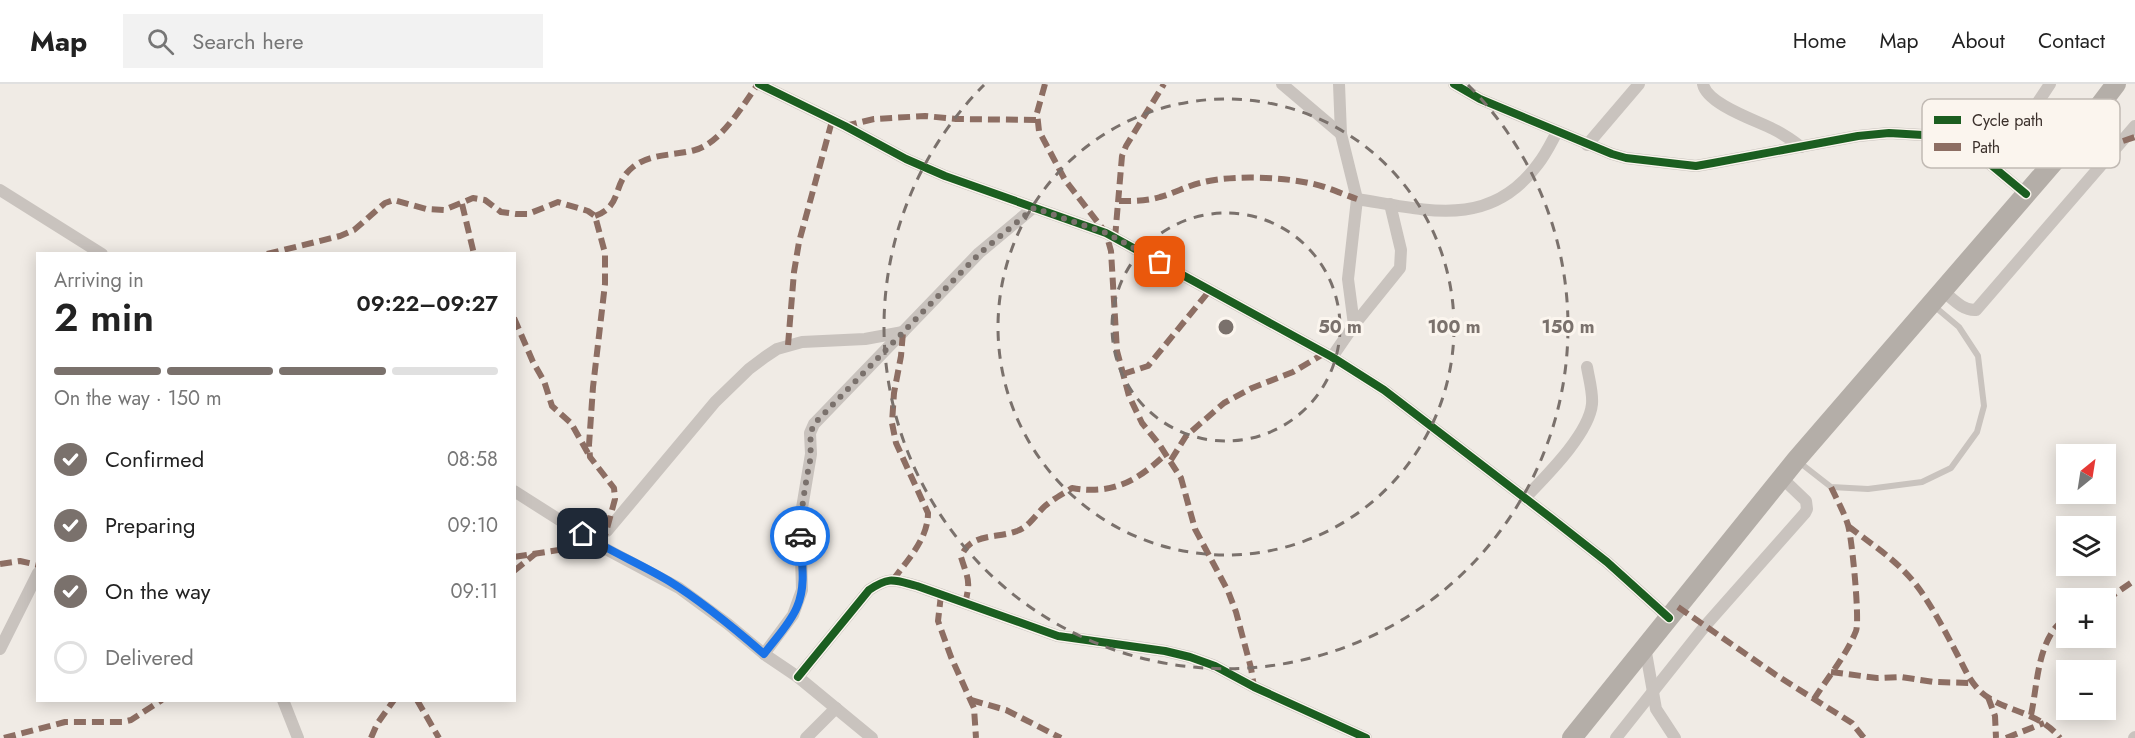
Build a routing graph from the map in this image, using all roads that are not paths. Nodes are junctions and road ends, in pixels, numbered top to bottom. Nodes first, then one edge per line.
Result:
1 (759, 84) edge
2 (1282, 84) edge
3 (1339, 84) edge
4 (1454, 84) edge
5 (1639, 84) edge
6 (1703, 84) edge
7 (2050, 84) edge
8 (2116, 84) edge
9 (2040, 99) edge
10 (2105, 99) edge
11 (2135, 126) edge
12 (1557, 132) junction
13 (1341, 134) junction
14 (1922, 135) edge
15 (2120, 143) edge
16 (1587, 145) junction
17 (1801, 147) junction
18 (1996, 168) edge
19 (2049, 168) edge
20 (2099, 168) edge
21 (0, 190) edge
22 (2026, 194) junction
23 (1358, 199) junction
24 (1390, 204) junction
25 (1034, 208) junction
26 (99, 252) edge
27 (1937, 297) junction
28 (1354, 325) junction
29 (903, 332) junction
30 (1332, 357) junction
31 (1587, 367) dead end
32 (1796, 460) junction
33 (1782, 478) junction
34 (516, 492) edge
35 (1525, 498) junction
36 (608, 531) dead end
37 (36, 577) edge
38 (1670, 618) junction
39 (1645, 647) junction
40 (0, 649) edge
41 (764, 654) junction
42 (798, 677) junction
43 (1653, 691) junction
44 (284, 702) edge
45 (836, 708) junction
46 (298, 738) edge
47 (806, 738) edge
48 (872, 738) edge
49 (1366, 738) edge
50 (1572, 738) edge
51 (1616, 738) edge
52 (1675, 738) edge

1 - 25 street
2 - 13 street
3 - 13 street
4 - 12 street
5 - 16 street
6 - 17 street
7 - 9 street
8 - 10 highway
11 - 15 street
12 - 16 street
12 - 24 street
13 - 23 street
14 - 17 street
16 - 17 street
18 - 22 street
19 - 22 highway
20 - 27 street
21 - 26 street
22 - 27 highway
23 - 24 street
23 - 28 street
24 - 28 street
25 - 29 street
25 - 30 street
27 - 32 highway
27 - 32 lane
28 - 30 street
29 - 36 street
29 - 41 street
30 - 35 street
31 - 35 street
32 - 33 highway
33 - 38 highway
33 - 43 street
34 - 41 street
35 - 38 street
37 - 40 street
38 - 39 highway
39 - 43 street
39 - 50 highway
41 - 42 street
42 - 45 street
42 - 49 street
43 - 51 street
43 - 52 street
44 - 46 street
45 - 47 street
45 - 48 street

